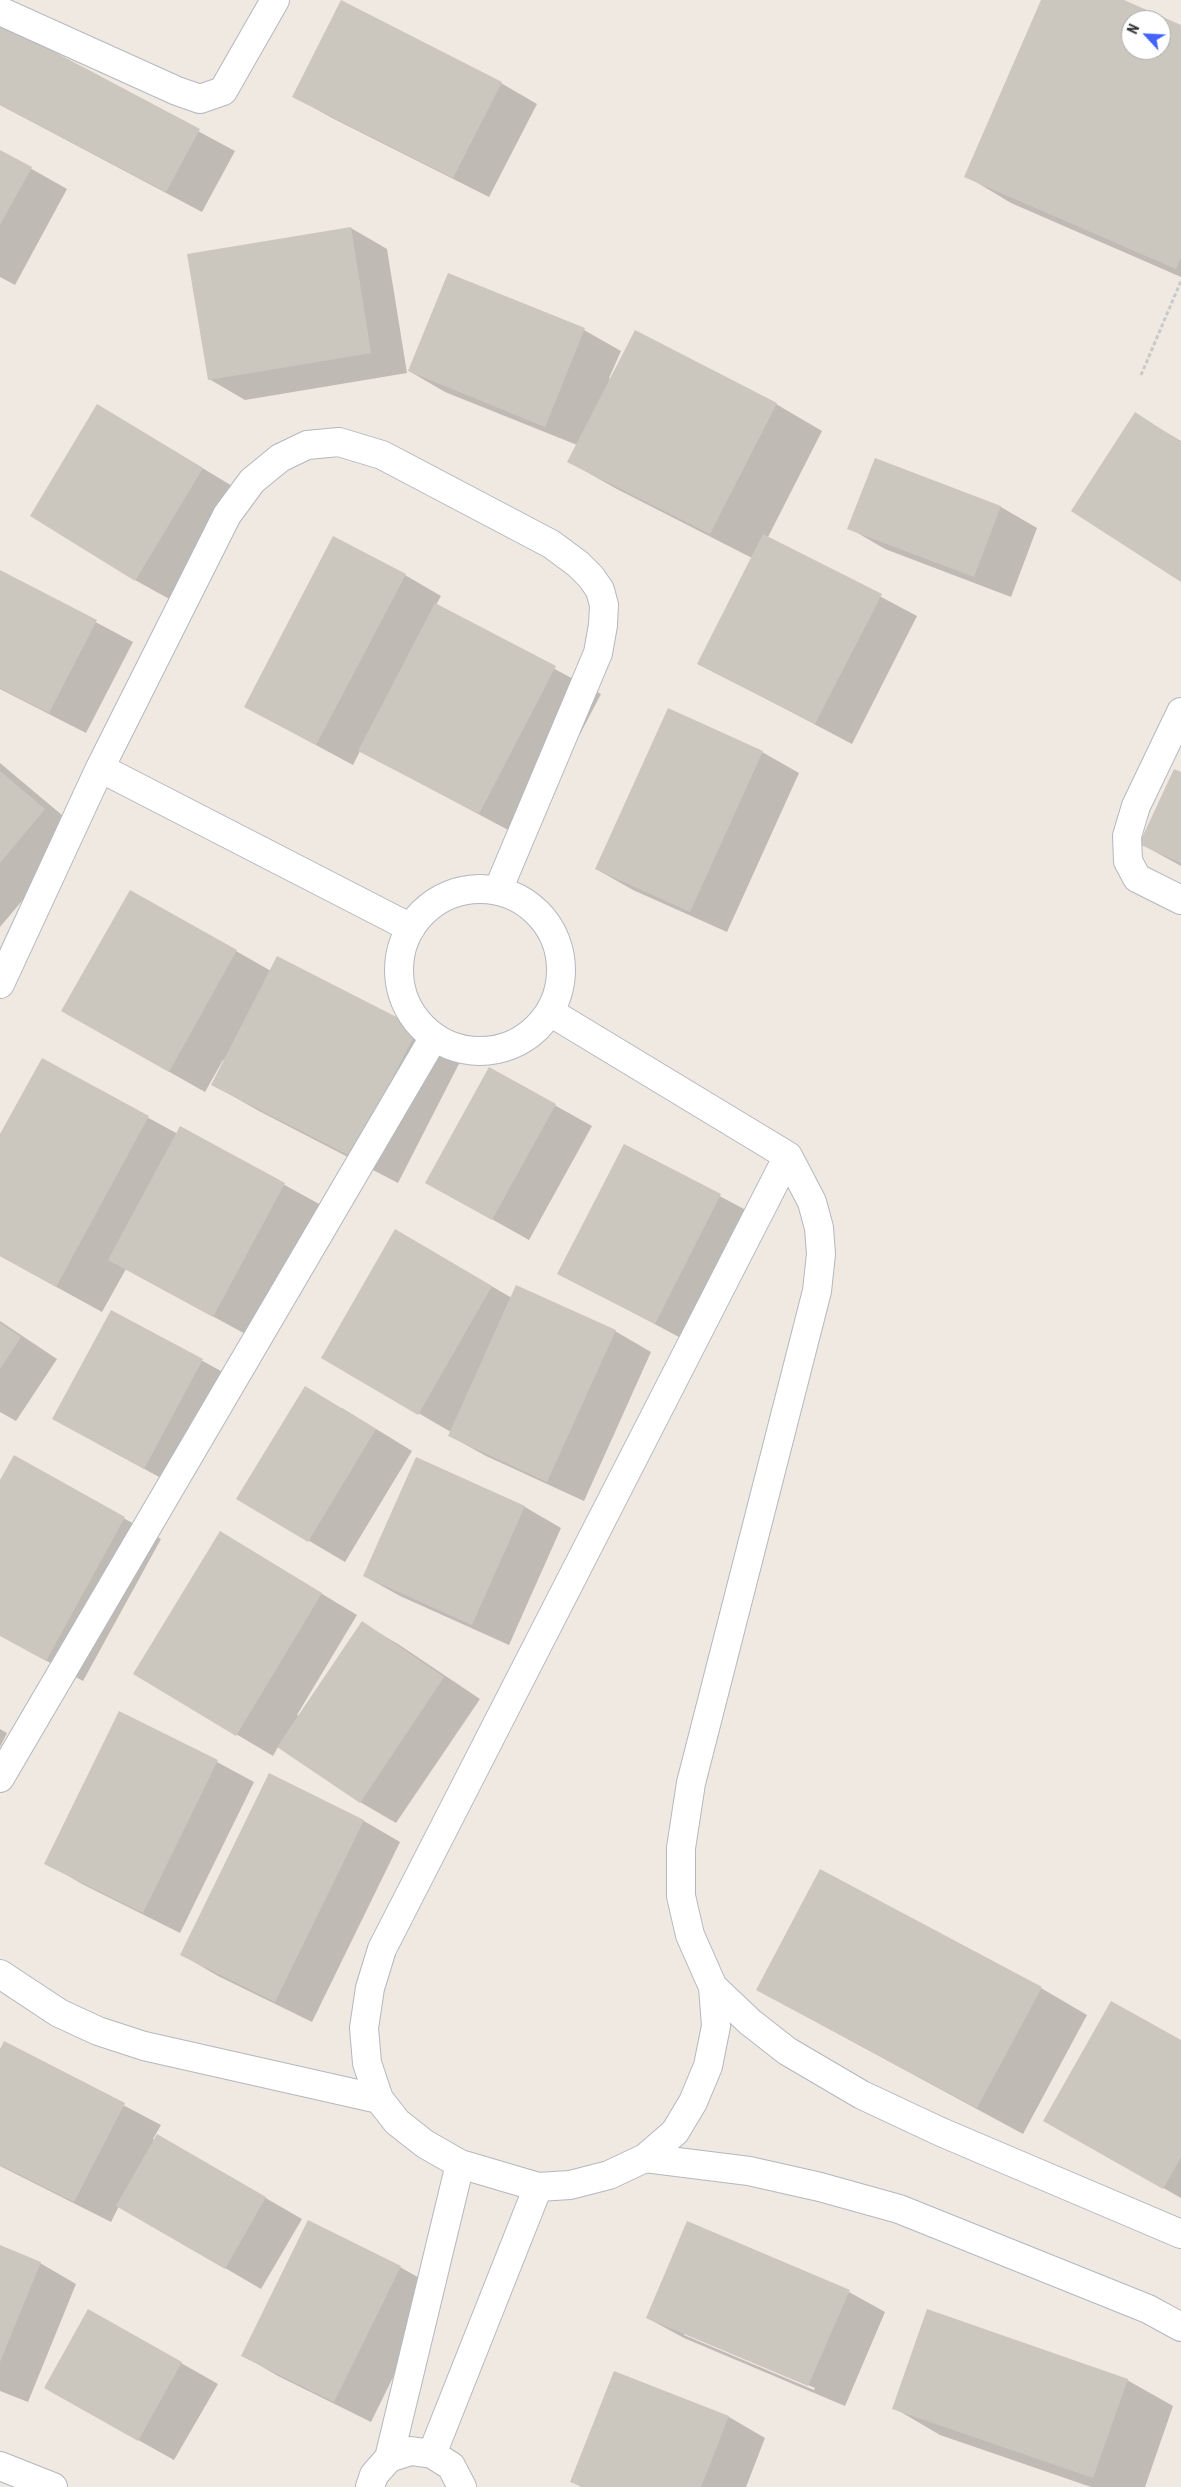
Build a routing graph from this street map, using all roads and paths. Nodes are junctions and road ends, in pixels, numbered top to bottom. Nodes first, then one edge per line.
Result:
1 (275, 0) edge
2 (0, 11) edge
3 (1181, 281) edge
4 (1141, 375) dead end
5 (1181, 712) edge
6 (100, 768) junction
7 (498, 890) junction
8 (1181, 900) edge
9 (411, 928) junction
10 (0, 984) edge
11 (550, 1012) junction
12 (434, 1037) junction
13 (788, 1156) junction
14 (0, 1778) edge
15 (0, 1974) edge
16 (713, 1987) junction
17 (379, 2098) junction
18 (645, 2158) junction
19 (460, 2164) junction
20 (538, 2187) junction
21 (1181, 2234) edge
22 (1181, 2327) edge
23 (432, 2454) junction
24 (389, 2458) junction
25 (0, 2466) edge
26 (52, 2487) edge
27 (370, 2487) edge
28 (462, 2487) edge

1 - 2 street
3 - 4 path
5 - 8 street
6 - 7 street
6 - 9 street
6 - 10 street
7 - 9 street
7 - 11 street
9 - 12 street
11 - 12 street
11 - 13 street
12 - 14 street
13 - 16 street
13 - 17 street
15 - 17 street
16 - 18 street
16 - 21 street
17 - 19 street
18 - 20 street
18 - 22 street
19 - 20 street
19 - 24 street
20 - 23 street
23 - 24 street
23 - 28 street
24 - 27 street
25 - 26 street

